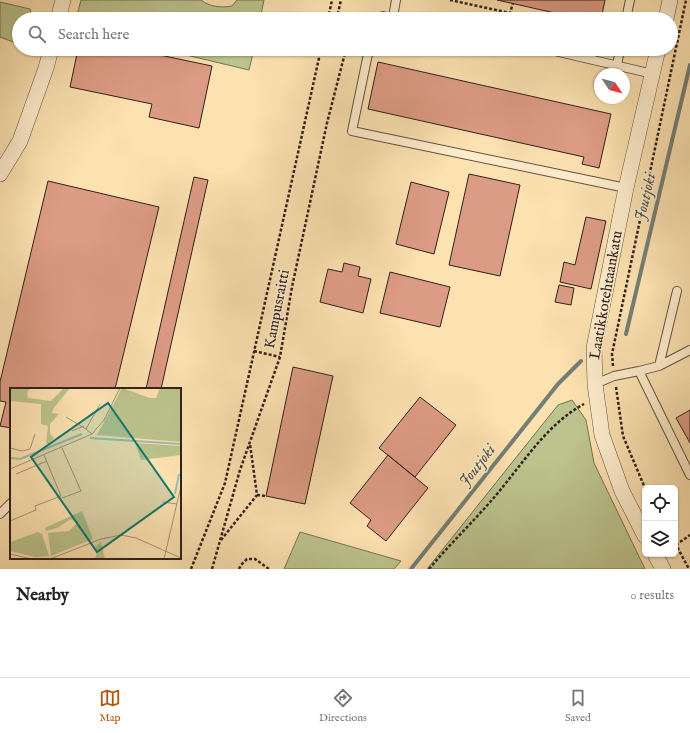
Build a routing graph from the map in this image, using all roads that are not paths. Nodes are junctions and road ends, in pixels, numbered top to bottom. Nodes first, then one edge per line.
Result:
1 (63, 0) edge
2 (396, 0) edge
3 (630, 0) edge
4 (670, 0) edge
5 (60, 12) edge
6 (394, 12) edge
7 (627, 12) edge
8 (667, 12) edge
9 (49, 56) edge
10 (368, 56) edge
11 (575, 56) edge
12 (619, 56) edge
13 (657, 56) edge
14 (617, 66) junction
15 (653, 74) junction
16 (0, 174) edge
17 (626, 188) junction
18 (677, 291) dead end
19 (690, 350) edge
20 (659, 366) junction
21 (638, 371) junction
22 (596, 390) junction
23 (690, 475) edge
24 (10, 504) edge
25 (0, 514) edge
26 (642, 530) edge
27 (657, 557) edge
28 (663, 569) edge

1 - 5 street
2 - 6 lane
3 - 7 lane
4 - 8 street
9 - 16 street
10 - 17 lane
11 - 14 lane
12 - 14 lane
13 - 15 street, Laatikkotehtaankatu
14 - 15 lane
15 - 17 street, Laatikkotehtaankatu
17 - 22 street, Laatikkotehtaankatu
18 - 20 lane
19 - 20 lane
20 - 21 lane
21 - 22 lane
21 - 23 lane
22 - 26 street, Laatikkotehtaankatu
24 - 25 lane
27 - 28 street

